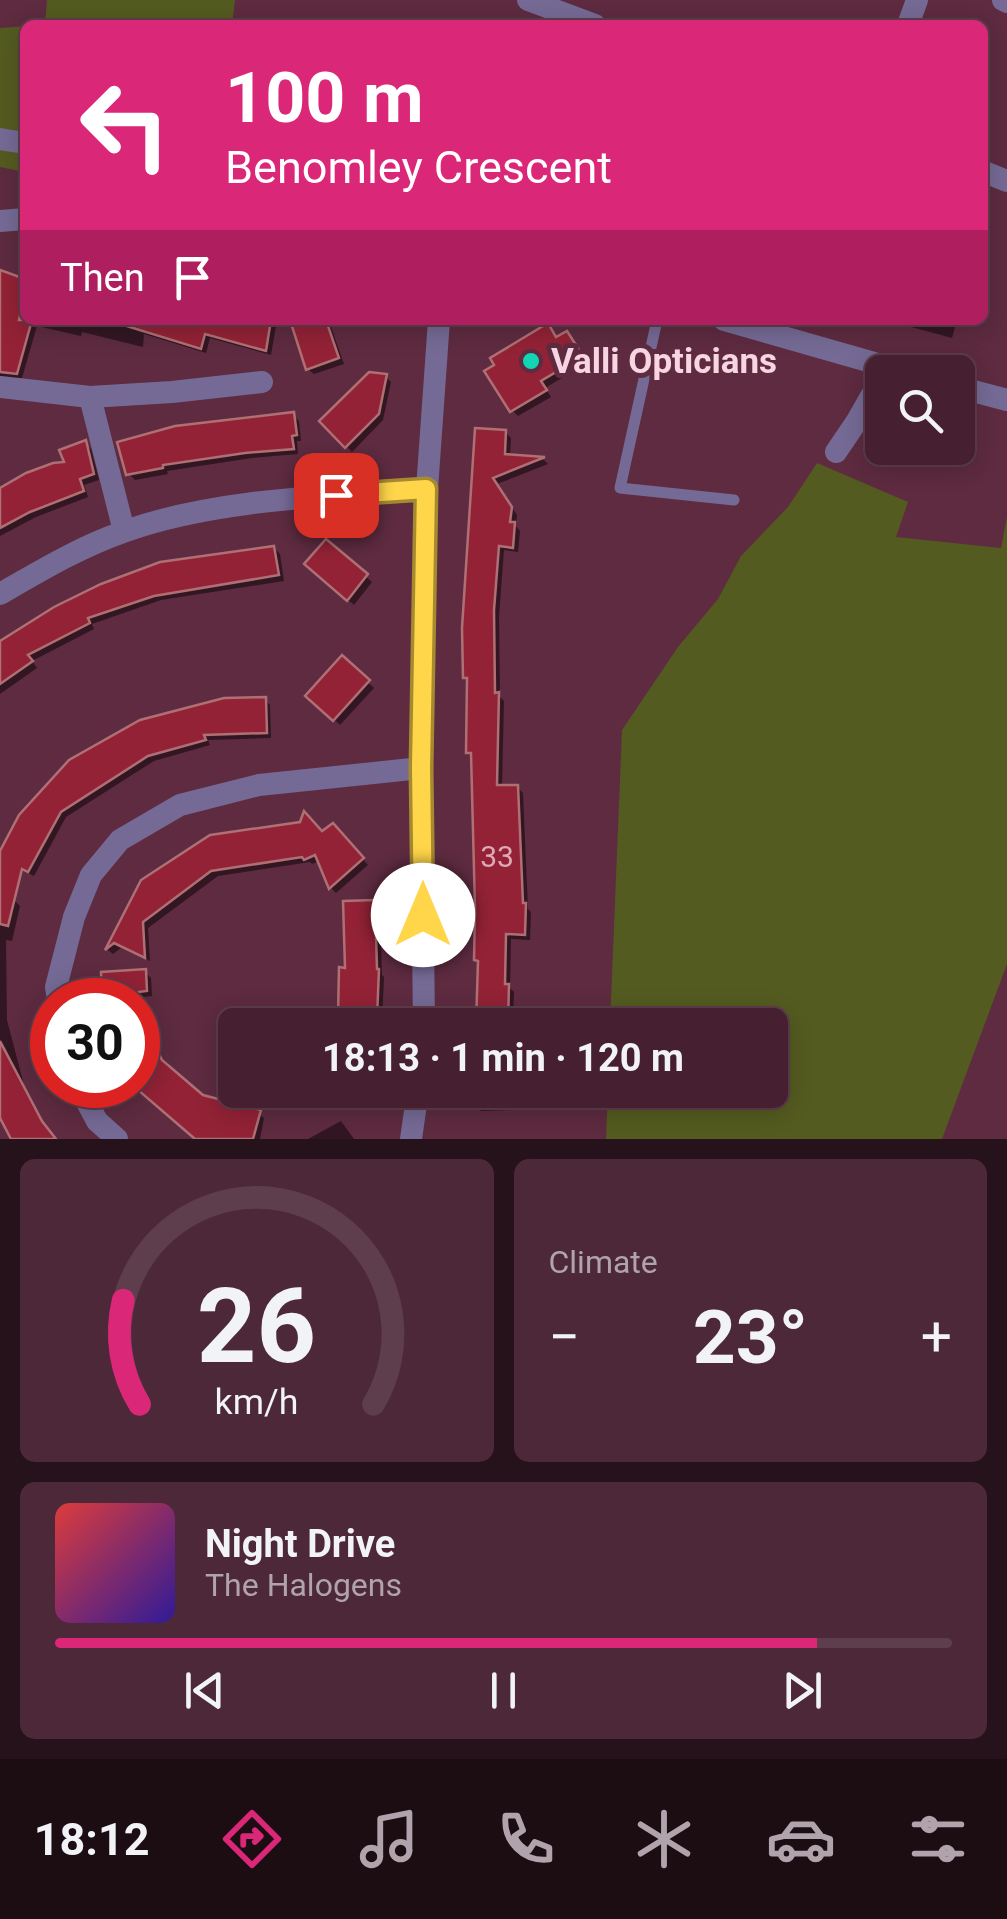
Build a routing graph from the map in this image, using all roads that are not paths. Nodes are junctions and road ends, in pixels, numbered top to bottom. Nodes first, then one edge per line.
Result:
1 (528, 0) edge
2 (582, 20) edge
3 (439, 325) edge
4 (656, 325) edge
5 (740, 325) edge
6 (865, 364) edge
7 (262, 382) dead end
8 (0, 387) edge
9 (975, 392) edge
10 (90, 397) junction
11 (1007, 400) edge
12 (865, 409) edge
13 (836, 452) dead end
14 (426, 489) junction
15 (734, 500) dead end
16 (124, 531) junction
17 (0, 594) edge
18 (421, 768) junction
19 (58, 978) edge
20 (424, 1008) edge
21 (90, 1108) edge
22 (415, 1108) edge
23 (117, 1139) edge
24 (411, 1139) edge

1 - 2 street
3 - 14 street
4 - 15 lane
5 - 6 street
7 - 10 street
8 - 10 street
9 - 11 street
10 - 16 street
12 - 13 street
14 - 16 street
14 - 18 street
16 - 17 street
18 - 19 street
18 - 20 street
21 - 23 street
22 - 24 street

